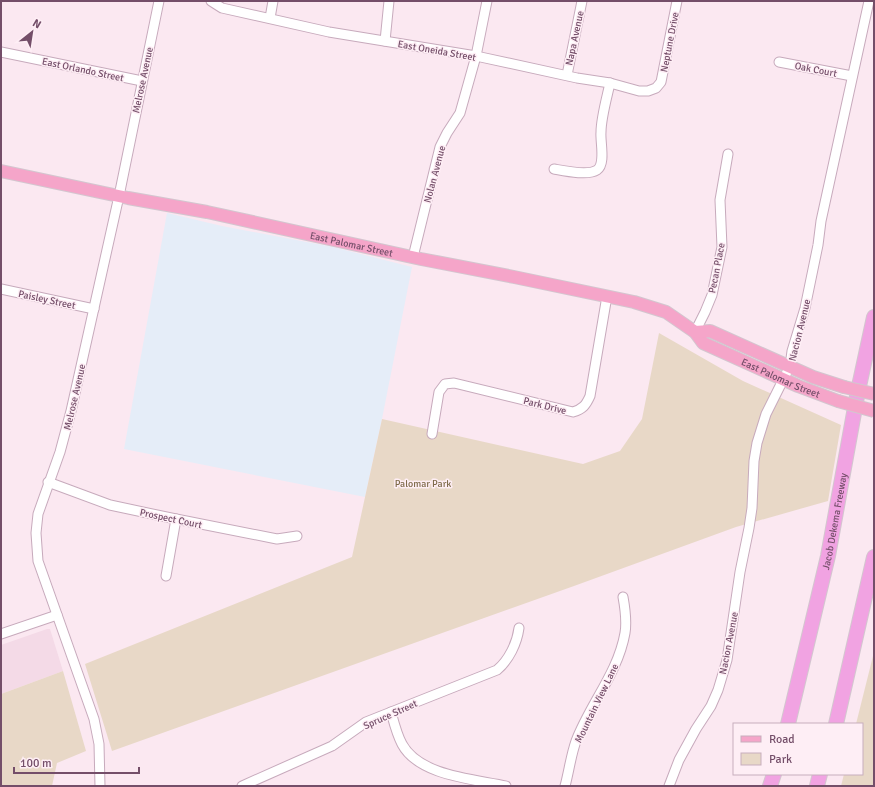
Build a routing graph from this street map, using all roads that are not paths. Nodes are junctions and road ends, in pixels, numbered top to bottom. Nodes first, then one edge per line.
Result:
1 (159, 1) edge
2 (211, 1) edge
3 (273, 1) edge
4 (389, 1) edge
5 (487, 1) edge
6 (582, 1) edge
7 (677, 1) edge
8 (869, 1) edge
9 (270, 18) junction
10 (385, 40) junction
11 (1, 52) edge
12 (476, 56) junction
13 (779, 62) dead end
14 (567, 75) junction
15 (852, 76) junction
16 (142, 81) junction
17 (661, 82) joint
18 (610, 83) junction
19 (728, 154) dead end
20 (1, 170) edge
21 (554, 170) dead end
22 (119, 196) junction
23 (412, 257) junction
24 (1, 289) edge
25 (607, 296) junction
26 (94, 309) junction
27 (874, 317) edge
28 (695, 332) junction
29 (790, 366) junction
30 (784, 379) junction
31 (874, 394) edge
32 (874, 411) edge
33 (432, 434) dead end
34 (48, 482) junction
35 (176, 519) junction
36 (297, 536) dead end
37 (874, 557) edge
38 (166, 576) dead end
39 (623, 596) dead end
40 (57, 614) junction
41 (519, 628) dead end
42 (1, 634) edge
43 (391, 712) junction
44 (788, 723) edge
45 (836, 723) edge
46 (774, 775) edge
47 (820, 775) edge
48 (100, 786) edge
49 (242, 786) edge
50 (506, 786) edge
51 (565, 786) edge
52 (669, 786) edge
53 (770, 786) edge
54 (817, 786) edge

1 - 16 street, Melrose Avenue
2 - 9 street, East Oneida Street
3 - 9 street
4 - 10 street
5 - 12 street, Nolan Avenue
6 - 14 street, Napa Avenue
7 - 17 street, Neptune Drive
8 - 15 street, Nacion Avenue
9 - 10 street, East Oneida Street
10 - 12 street, East Oneida Street
11 - 16 street, East Orlando Street
12 - 14 street, East Oneida Street
12 - 23 street, Nolan Avenue
13 - 15 street, Oak Court
14 - 18 street, East Oneida Street
15 - 29 street, Nacion Avenue
16 - 22 street, Melrose Avenue
17 - 18 street, East Oneida Street
18 - 21 street
19 - 28 street, Pecan Place
20 - 22 main road, East Palomar Street
22 - 23 main road, East Palomar Street
22 - 26 street, Melrose Avenue
23 - 25 main road, East Palomar Street
24 - 26 street, Paisley Street
25 - 28 main road, East Palomar Street
25 - 33 street, Park Drive
26 - 34 street, Melrose Avenue
27 - 44 highway, Jacob Dekema Freeway
28 - 29 main road, East Palomar Street
28 - 30 main road, East Palomar Street
29 - 30 street, Nacion Avenue
29 - 31 main road, East Palomar Street, bridge
30 - 32 main road, East Palomar Street, bridge
30 - 52 street, Nacion Avenue
34 - 35 street, Prospect Court
34 - 40 street, Melrose Avenue
35 - 36 street, Prospect Court
35 - 38 street
37 - 45 highway
39 - 51 street, Mountain View Lane
40 - 42 street
40 - 48 street, Melrose Avenue
41 - 43 street, Spruce Street
43 - 49 street, Spruce Street
43 - 50 street
46 - 53 highway
47 - 54 highway

